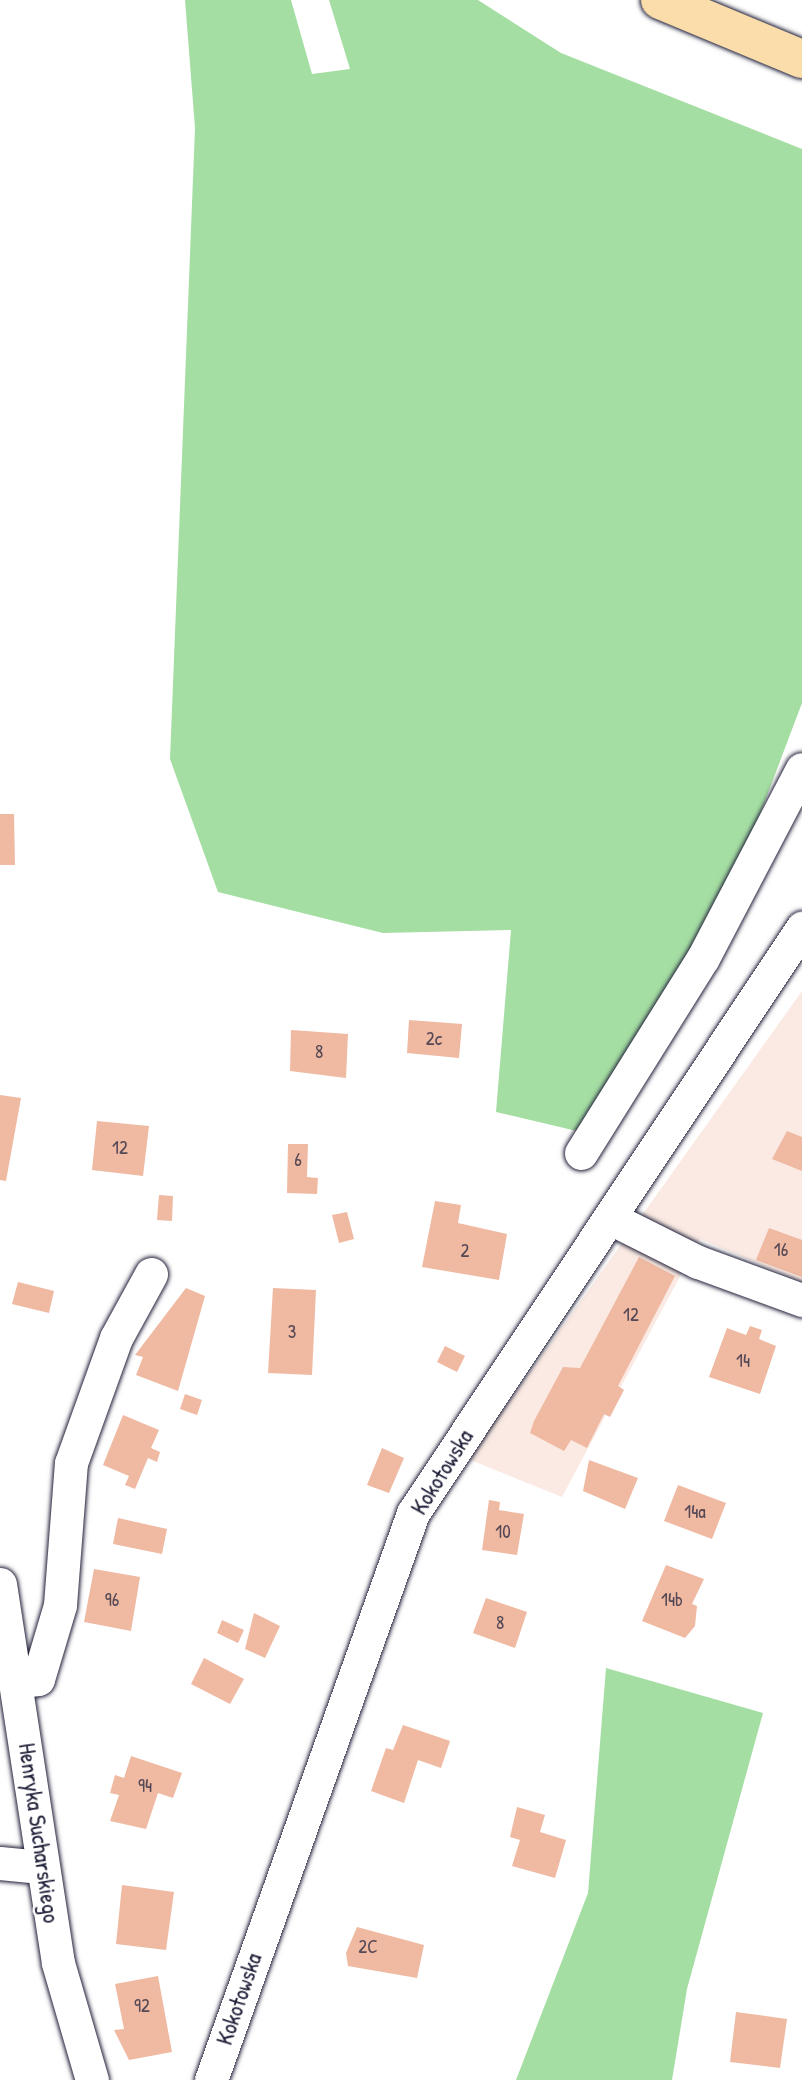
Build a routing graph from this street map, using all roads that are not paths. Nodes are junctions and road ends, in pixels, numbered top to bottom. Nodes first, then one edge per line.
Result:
1 (660, 0) edge
2 (802, 59) edge
3 (802, 769) edge
4 (802, 928) edge
5 (581, 1153) dead end
6 (612, 1219) junction
7 (151, 1274) dead end
8 (802, 1300) edge
9 (0, 1584) edge
10 (20, 1681) junction
11 (0, 1863) edge
12 (41, 1867) junction
13 (92, 2080) edge
14 (211, 2080) edge

1 - 2 highway
3 - 5 street
4 - 6 street, Kokotowska
6 - 8 street
6 - 14 street, Kokotowska
7 - 10 street
9 - 10 street, Henryka Sucharskiego
10 - 12 street, Henryka Sucharskiego
11 - 12 street
12 - 13 street, Henryka Sucharskiego

